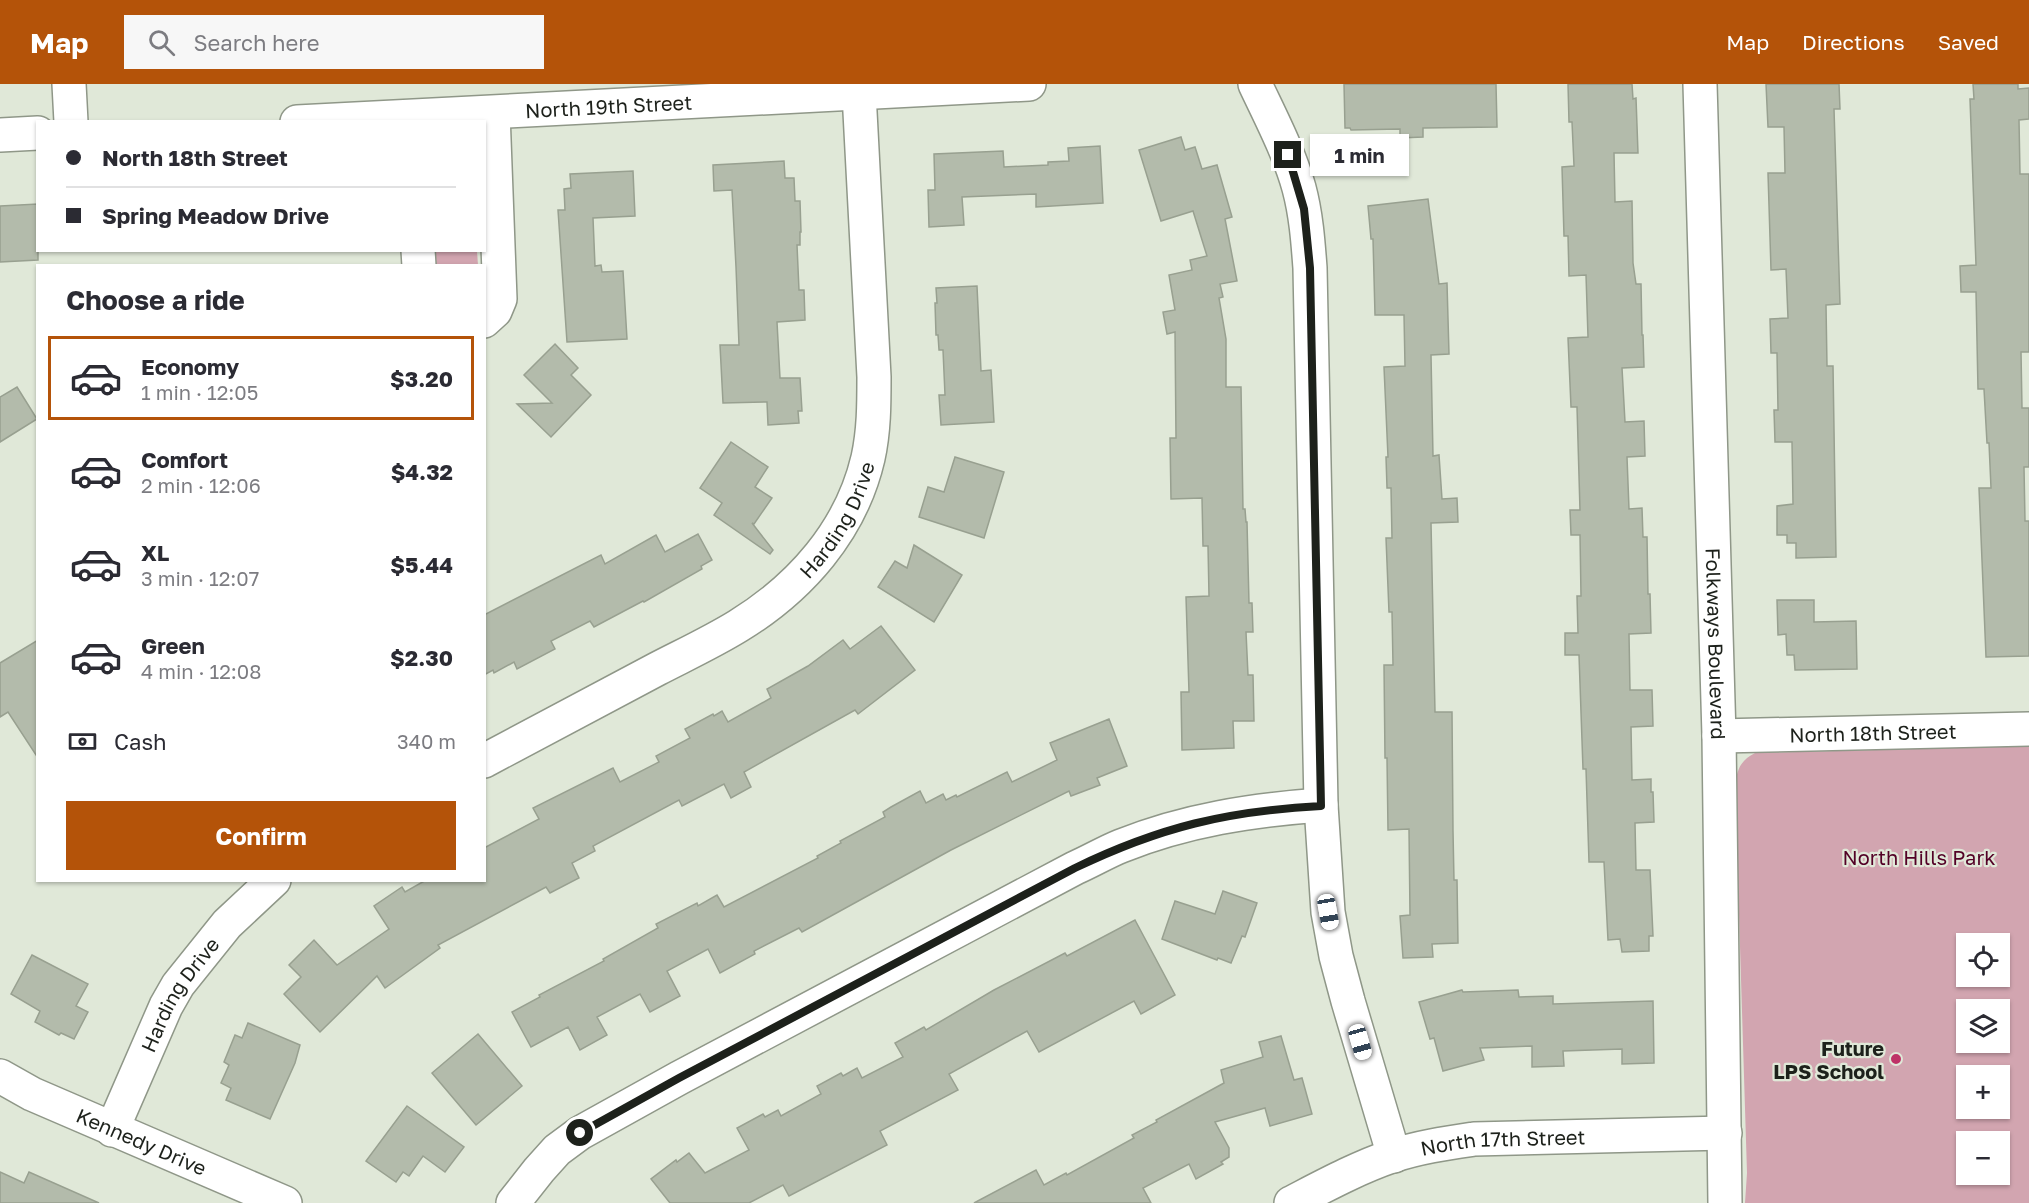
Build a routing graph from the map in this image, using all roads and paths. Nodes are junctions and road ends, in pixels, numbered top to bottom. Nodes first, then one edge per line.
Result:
1 (69, 84) edge
2 (1029, 84) edge
3 (1255, 84) edge
4 (1700, 84) edge
5 (859, 93) junction
6 (494, 113) junction
7 (412, 119) edge
8 (71, 120) edge
9 (374, 120) edge
10 (36, 133) edge
11 (0, 135) edge
12 (486, 319) edge
13 (2029, 729) edge
14 (1719, 736) junction
15 (486, 760) edge
16 (1321, 806) junction
17 (272, 882) edge
18 (0, 1076) edge
19 (112, 1130) junction
20 (1725, 1133) junction
21 (1394, 1156) junction
22 (285, 1203) edge
23 (513, 1203) edge
24 (1291, 1203) edge
25 (1725, 1203) edge

1 - 8 street
2 - 5 street, North 19th Street
3 - 16 street
4 - 14 street, Folkways Boulevard
5 - 6 street, North 19th Street
5 - 15 street, Harding Drive
6 - 7 street, North 19th Street
6 - 12 street
7 - 9 street, North 19th Street
10 - 11 street
13 - 14 street, North 18th Street
14 - 20 street, Folkways Boulevard
16 - 21 street
16 - 23 street
17 - 19 street, Harding Drive
18 - 19 street, Kennedy Drive
19 - 22 street, Kennedy Drive
20 - 21 street, North 17th Street
20 - 25 street, Folkways Boulevard
21 - 24 street, North 17th Street

